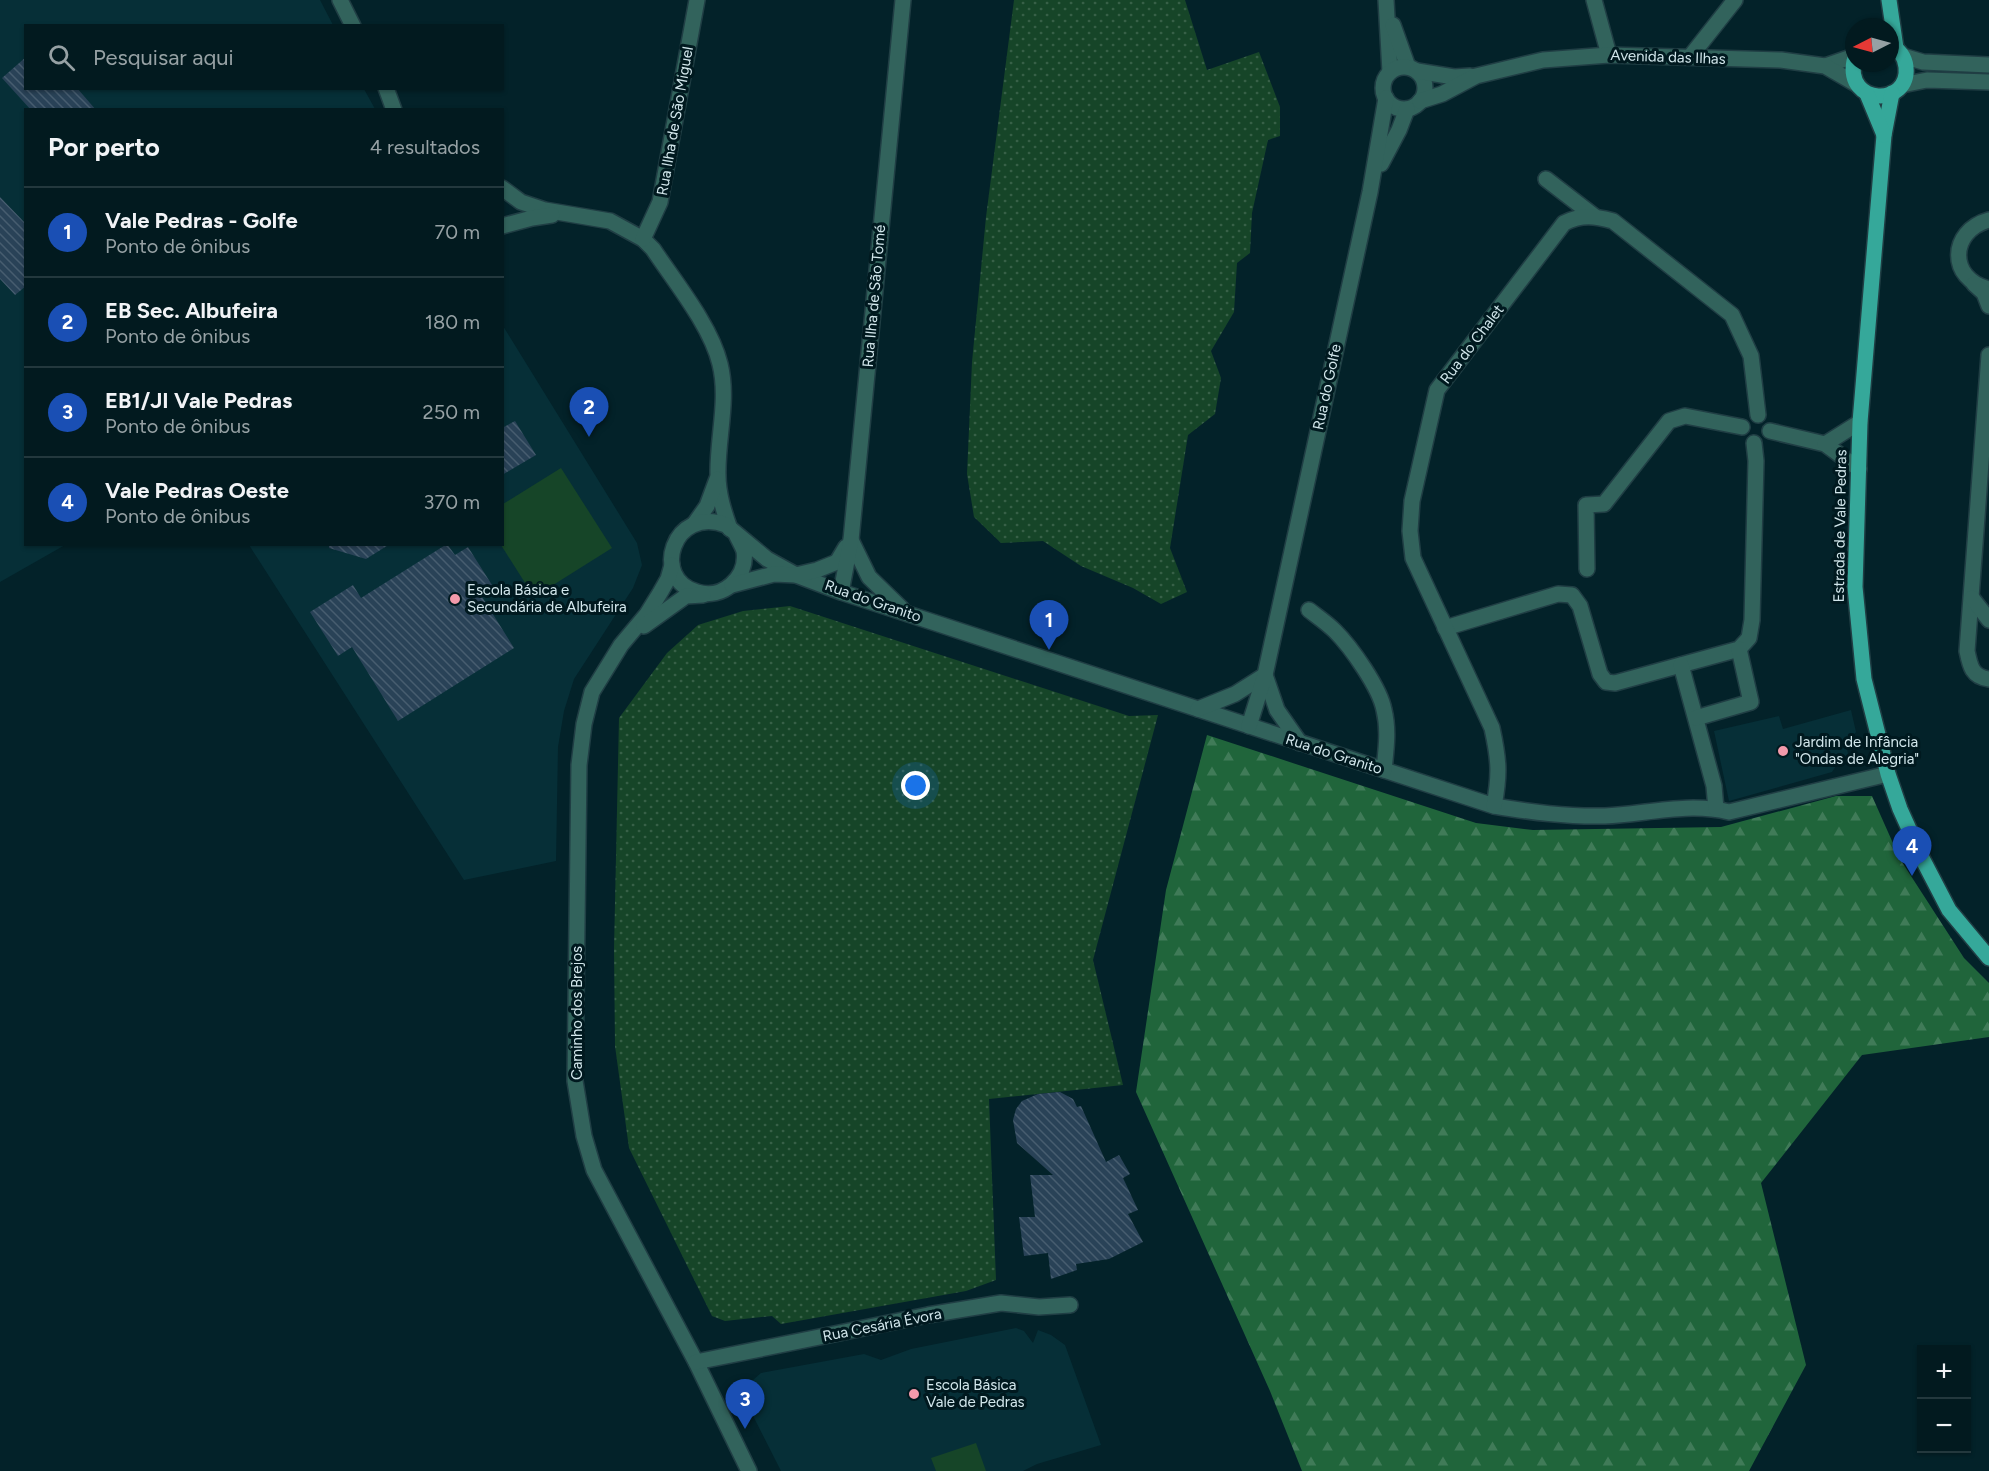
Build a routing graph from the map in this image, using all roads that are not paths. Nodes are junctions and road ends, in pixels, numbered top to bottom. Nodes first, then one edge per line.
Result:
1 (340, 0) edge
2 (697, 0) edge
3 (903, 0) edge
4 (1594, 0) edge
5 (1735, 0) edge
6 (1889, 0) edge
7 (1387, 4) edge
8 (1883, 18) edge
9 (1892, 18) edge
10 (352, 24) edge
11 (1899, 51) edge
12 (1609, 55) junction
13 (1899, 56) edge
14 (1690, 57) junction
15 (1845, 59) edge
16 (1989, 65) edge
17 (1825, 66) junction
18 (1412, 69) junction
19 (1390, 72) junction
20 (1853, 72) edge
21 (1476, 76) junction
22 (1989, 82) edge
23 (1862, 89) junction
24 (1897, 89) junction
25 (387, 91) edge
26 (1386, 98) junction
27 (1414, 105) junction
28 (393, 108) edge
29 (400, 108) edge
30 (1884, 135) junction
31 (1546, 179) dead end
32 (504, 189) edge
33 (1370, 192) junction
34 (1989, 211) edge
35 (557, 214) junction
36 (1594, 216) junction
37 (1983, 222) edge
38 (504, 225) edge
39 (643, 239) junction
40 (1972, 282) junction
41 (1989, 289) edge
42 (1989, 306) edge
43 (1989, 355) edge
44 (1758, 415) junction
45 (1860, 422) junction
46 (1742, 427) junction
47 (1770, 431) junction
48 (1754, 443) junction
49 (1825, 444) junction
50 (1859, 469) junction
51 (718, 476) junction
52 (695, 523) junction
53 (733, 532) junction
54 (851, 540) junction
55 (672, 565) junction
56 (1587, 569) dead end
57 (796, 575) junction
58 (732, 585) junction
59 (841, 592) junction
60 (707, 594) junction
61 (1972, 598) junction
62 (1309, 610) dead end
63 (907, 613) junction
64 (1989, 620) edge
65 (1445, 628) junction
66 (1744, 644) junction
67 (621, 645) junction
68 (1681, 665) junction
69 (1265, 675) junction
70 (1989, 679) edge
71 (1198, 709) junction
72 (1696, 718) junction
73 (1250, 726) junction
74 (1300, 743) junction
75 (1384, 770) junction
76 (1888, 774) junction
77 (1494, 806) junction
78 (1716, 809) junction
79 (1989, 958) edge
80 (1070, 1305) dead end
81 (696, 1362) junction
82 (749, 1471) edge

1 - 10 street
2 - 39 street, Rua Ilha de São Miguel
3 - 54 street, Rua Ilha de São Tomé
4 - 12 street
5 - 14 street
6 - 8 main road
6 - 9 main road
7 - 18 street
7 - 19 street, Rua do Golfe
11 - 16 street
12 - 14 street, Avenida das Ilhas
12 - 21 street, Avenida das Ilhas
13 - 24 main road, Estrada de Vale Pedras
14 - 17 street, Avenida das Ilhas
15 - 17 street
17 - 23 street, Avenida das Ilhas
18 - 19 street
18 - 21 street, Avenida das Ilhas
18 - 27 street
19 - 26 street, Rua do Golfe
20 - 23 main road, Estrada de Vale Pedras
21 - 27 street, Avenida das Ilhas
22 - 24 street
23 - 24 main road
23 - 30 main road, Estrada de Vale Pedras
24 - 30 main road, Estrada de Vale Pedras
25 - 28 street
25 - 29 street
26 - 27 street
26 - 33 street, Rua do Golfe
27 - 33 street
30 - 45 main road, Estrada de Vale Pedras
31 - 36 street
32 - 35 street
33 - 69 street, Rua do Golfe
34 - 37 street
35 - 38 street
35 - 39 street
36 - 44 street
36 - 65 street, Rua do Chalet
37 - 40 street
39 - 51 street
40 - 41 street
40 - 42 street
43 - 61 street
44 - 46 street
44 - 47 street
45 - 49 street
45 - 50 main road, Estrada de Vale Pedras
46 - 48 street
46 - 56 street
47 - 48 street
47 - 49 street
48 - 66 street
49 - 50 street
50 - 76 main road, Estrada de Vale Pedras
51 - 52 street
51 - 53 street
52 - 53 street
52 - 55 street
53 - 57 street, Rua do Granito
53 - 58 street
54 - 57 street
54 - 59 street, Rua Ilha de São Tomé
54 - 63 street
55 - 60 street
55 - 67 street, Caminho dos Brejos
57 - 58 street, Rua do Granito
57 - 59 street, Rua do Granito
58 - 60 street
59 - 63 street, Rua do Granito
60 - 67 street, Caminho dos Brejos
61 - 64 street
61 - 70 street
62 - 75 street
63 - 71 street, Rua do Granito
65 - 68 street
65 - 77 street, Rua do Chalet
66 - 68 street
66 - 72 street
67 - 81 street, Caminho dos Brejos
68 - 72 street
69 - 71 street
69 - 73 street, Rua do Golfe
69 - 74 street
71 - 73 street, Rua do Granito
72 - 78 street
73 - 74 street, Rua do Granito
74 - 75 street, Rua do Granito
75 - 77 street, Rua do Granito
76 - 78 street, Rua do Granito
76 - 79 main road, Estrada de Vale Pedras
77 - 78 street, Rua do Granito
80 - 81 street, Rua Cesária Évora
81 - 82 street, Caminho dos Brejos

